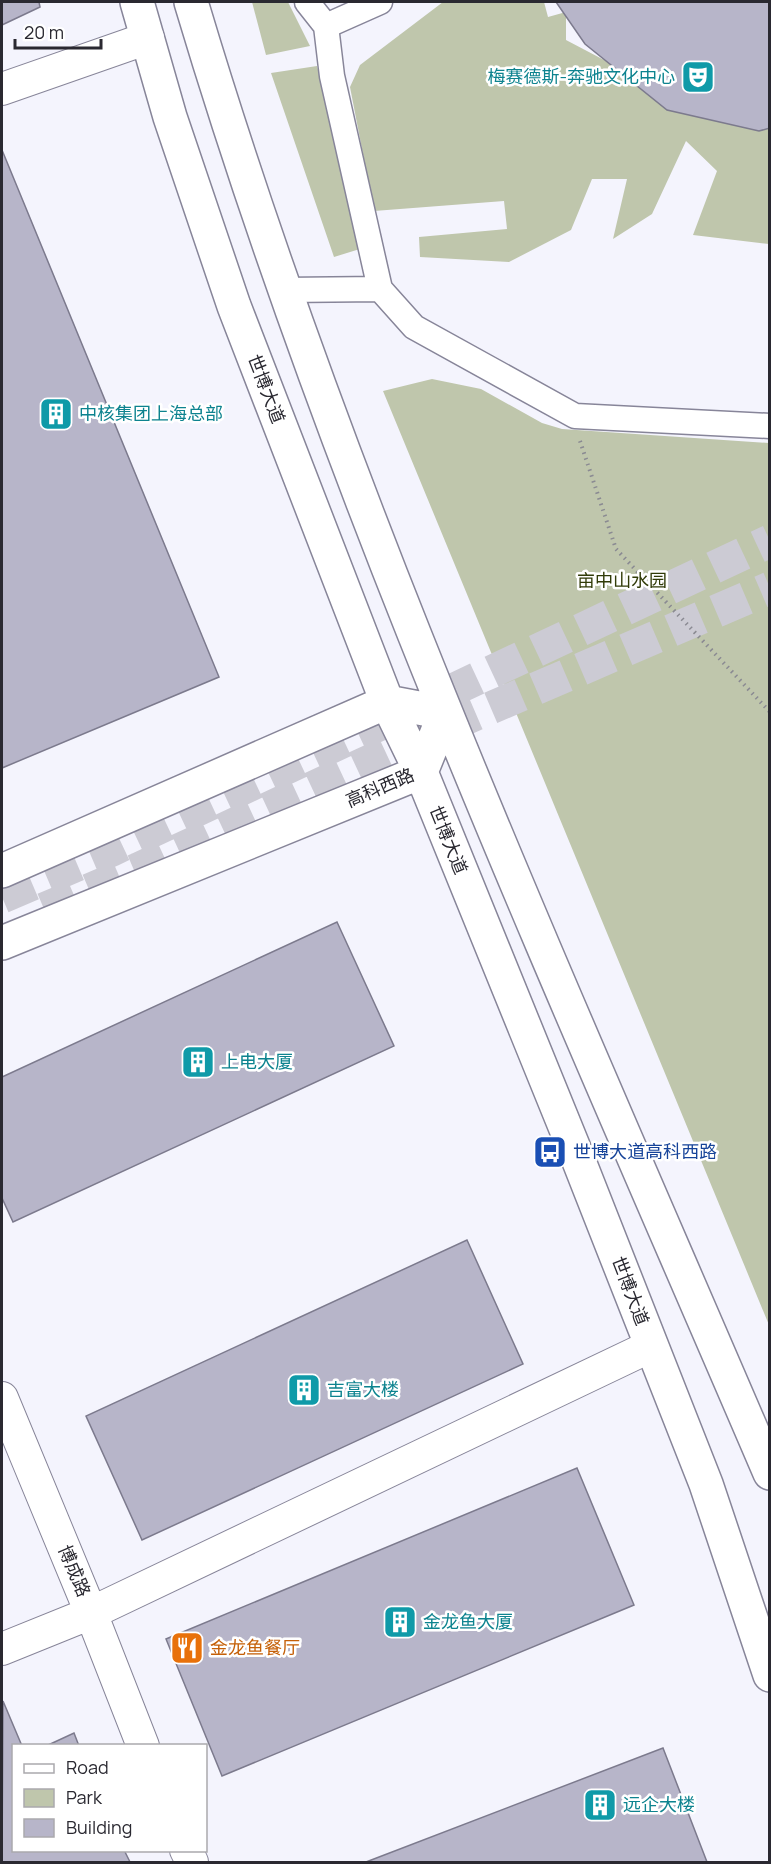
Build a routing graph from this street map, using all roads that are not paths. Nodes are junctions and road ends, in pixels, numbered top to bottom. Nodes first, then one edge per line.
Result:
1 (137, 2) edge
2 (191, 2) edge
3 (307, 2) edge
4 (380, 2) edge
5 (326, 26) junction
6 (148, 38) junction
7 (2, 89) edge
8 (380, 289) junction
9 (284, 290) junction
10 (770, 426) edge
11 (387, 702) junction
12 (445, 713) junction
13 (421, 772) junction
14 (2, 871) edge
15 (2, 943) edge
16 (651, 1346) junction
17 (2, 1398) edge
18 (770, 1473) edge
19 (92, 1612) junction
20 (2, 1649) edge
21 (770, 1675) edge
22 (142, 1744) edge

1 - 6 main road, 世博大道
2 - 9 main road
3 - 5 street
4 - 5 street
5 - 8 street
6 - 7 street
6 - 11 main road, 世博大道
8 - 9 street
8 - 10 street
9 - 12 main road
11 - 12 main road
11 - 13 main road, 世博大道
11 - 14 main road
12 - 13 main road, 高科西路
12 - 18 main road
13 - 15 main road, 高科西路
13 - 16 main road, 世博大道
16 - 19 street
16 - 21 main road, 世博大道
17 - 19 street, 博成路
19 - 20 street
19 - 22 street, 博成路

